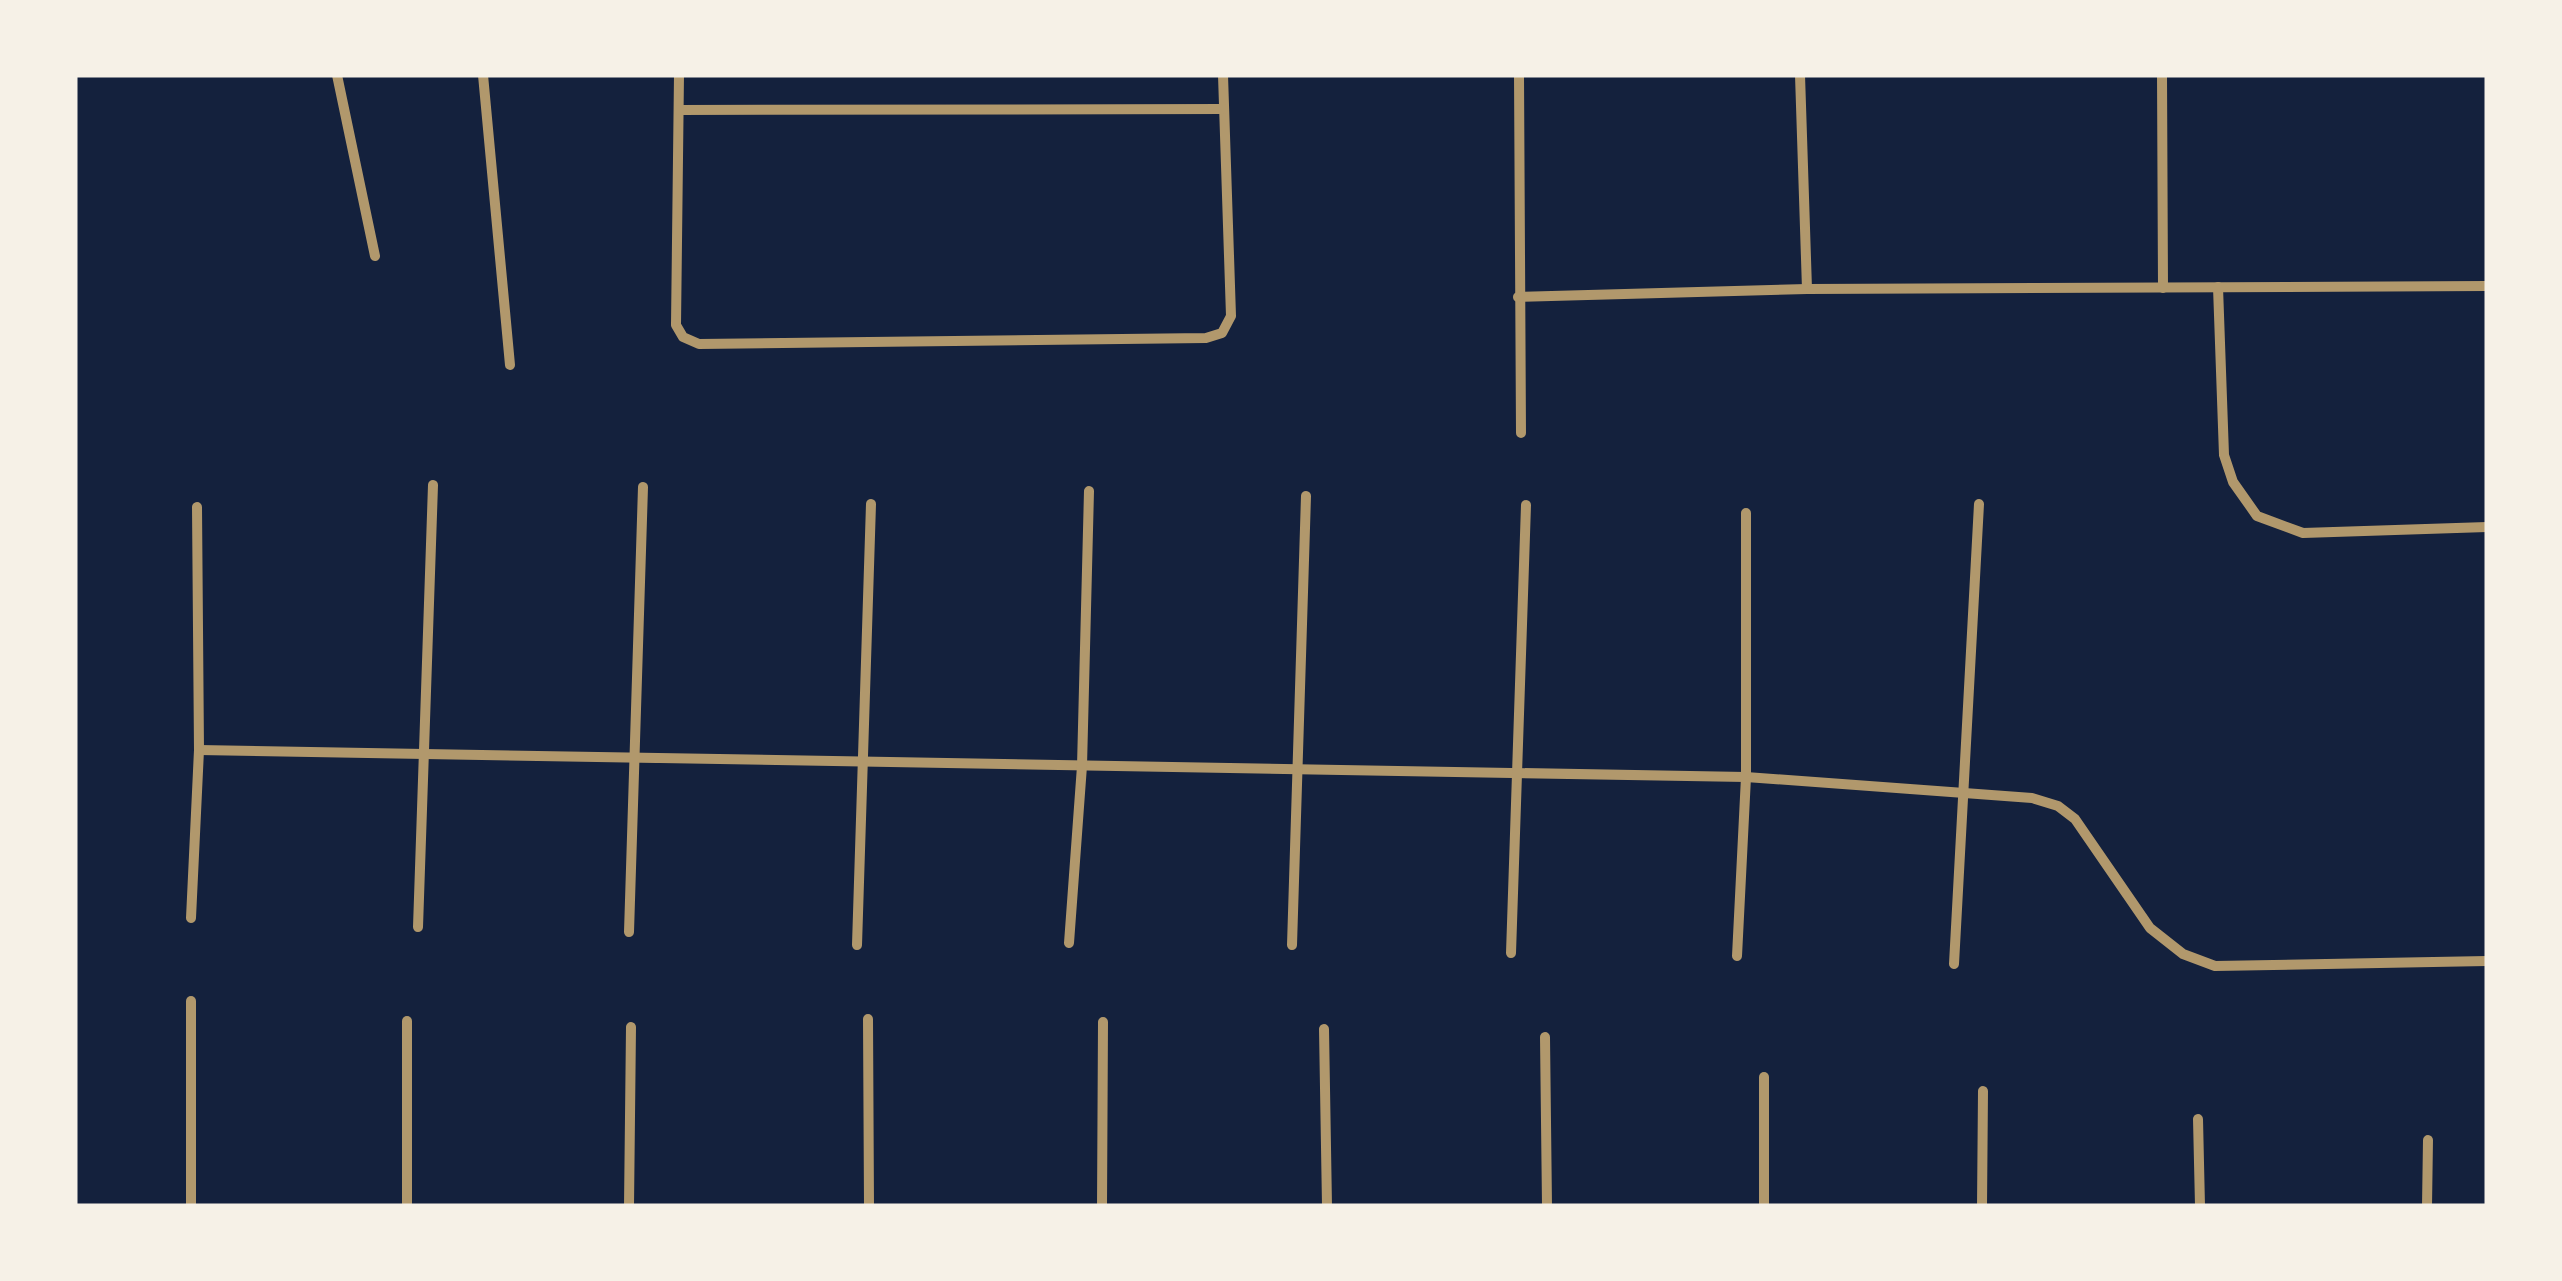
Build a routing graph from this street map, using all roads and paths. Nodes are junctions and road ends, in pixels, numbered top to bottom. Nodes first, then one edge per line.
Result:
1 (337, 75) edge
2 (483, 75) edge
3 (679, 75) edge
4 (1222, 75) edge
5 (1519, 75) edge
6 (1800, 75) edge
7 (2162, 75) edge
8 (1223, 109) junction
9 (679, 110) junction
10 (375, 256) dead end
11 (2487, 286) edge
12 (2218, 287) junction
13 (2163, 288) junction
14 (1808, 289) junction
15 (1518, 297) junction
16 (510, 365) dead end
17 (1521, 433) dead end
18 (433, 484) dead end
19 (643, 487) dead end
20 (1089, 490) dead end
21 (1306, 496) dead end
22 (872, 504) dead end
23 (1979, 504) dead end
24 (1526, 505) dead end
25 (197, 507) dead end
26 (1746, 513) dead end
27 (2487, 527) edge
28 (199, 750) junction
29 (423, 754) junction
30 (635, 758) junction
31 (864, 762) junction
32 (1082, 766) junction
33 (1299, 770) junction
34 (1520, 774) junction
35 (1746, 777) junction
36 (1965, 792) junction
37 (191, 918) dead end
38 (418, 927) dead end
39 (629, 932) dead end
40 (1069, 943) dead end
41 (1292, 945) dead end
42 (858, 946) dead end
43 (1511, 953) dead end
44 (1737, 956) dead end
45 (2487, 961) edge
46 (1954, 964) dead end
47 (192, 1001) dead end
48 (406, 1020) dead end
49 (868, 1020) dead end
50 (1103, 1022) dead end
51 (631, 1027) dead end
52 (1324, 1029) dead end
53 (1545, 1037) dead end
54 (1764, 1077) dead end
55 (1983, 1091) dead end
56 (2198, 1119) dead end
57 (2428, 1140) dead end
58 (191, 1206) edge
59 (407, 1206) edge
60 (630, 1206) edge
61 (869, 1206) edge
62 (1102, 1206) edge
63 (1327, 1206) edge
64 (1547, 1206) edge
65 (1764, 1206) edge
66 (1982, 1206) edge
67 (2200, 1206) edge
68 (2428, 1206) edge

1 - 10 street
2 - 16 street
3 - 9 street
4 - 8 street
5 - 15 street
6 - 14 street
7 - 13 street
8 - 9 street
8 - 9 street
11 - 12 street
12 - 13 street
12 - 27 street
13 - 14 street
14 - 15 street
15 - 17 street
18 - 29 street
19 - 30 street
20 - 32 street
21 - 33 street
22 - 31 street
23 - 36 street
24 - 34 street
25 - 28 street
26 - 35 street
28 - 29 street
28 - 37 street
29 - 30 street
29 - 38 street
30 - 31 street
30 - 39 street
31 - 32 street
31 - 42 street
32 - 33 street
32 - 40 street
33 - 34 street
33 - 41 street
34 - 35 street
34 - 43 street
35 - 36 street
35 - 44 street
36 - 45 street
36 - 46 street
47 - 58 street
48 - 59 street
49 - 61 street
50 - 62 street
51 - 60 street
52 - 63 street
53 - 64 street
54 - 65 street
55 - 66 street
56 - 67 street
57 - 68 street

